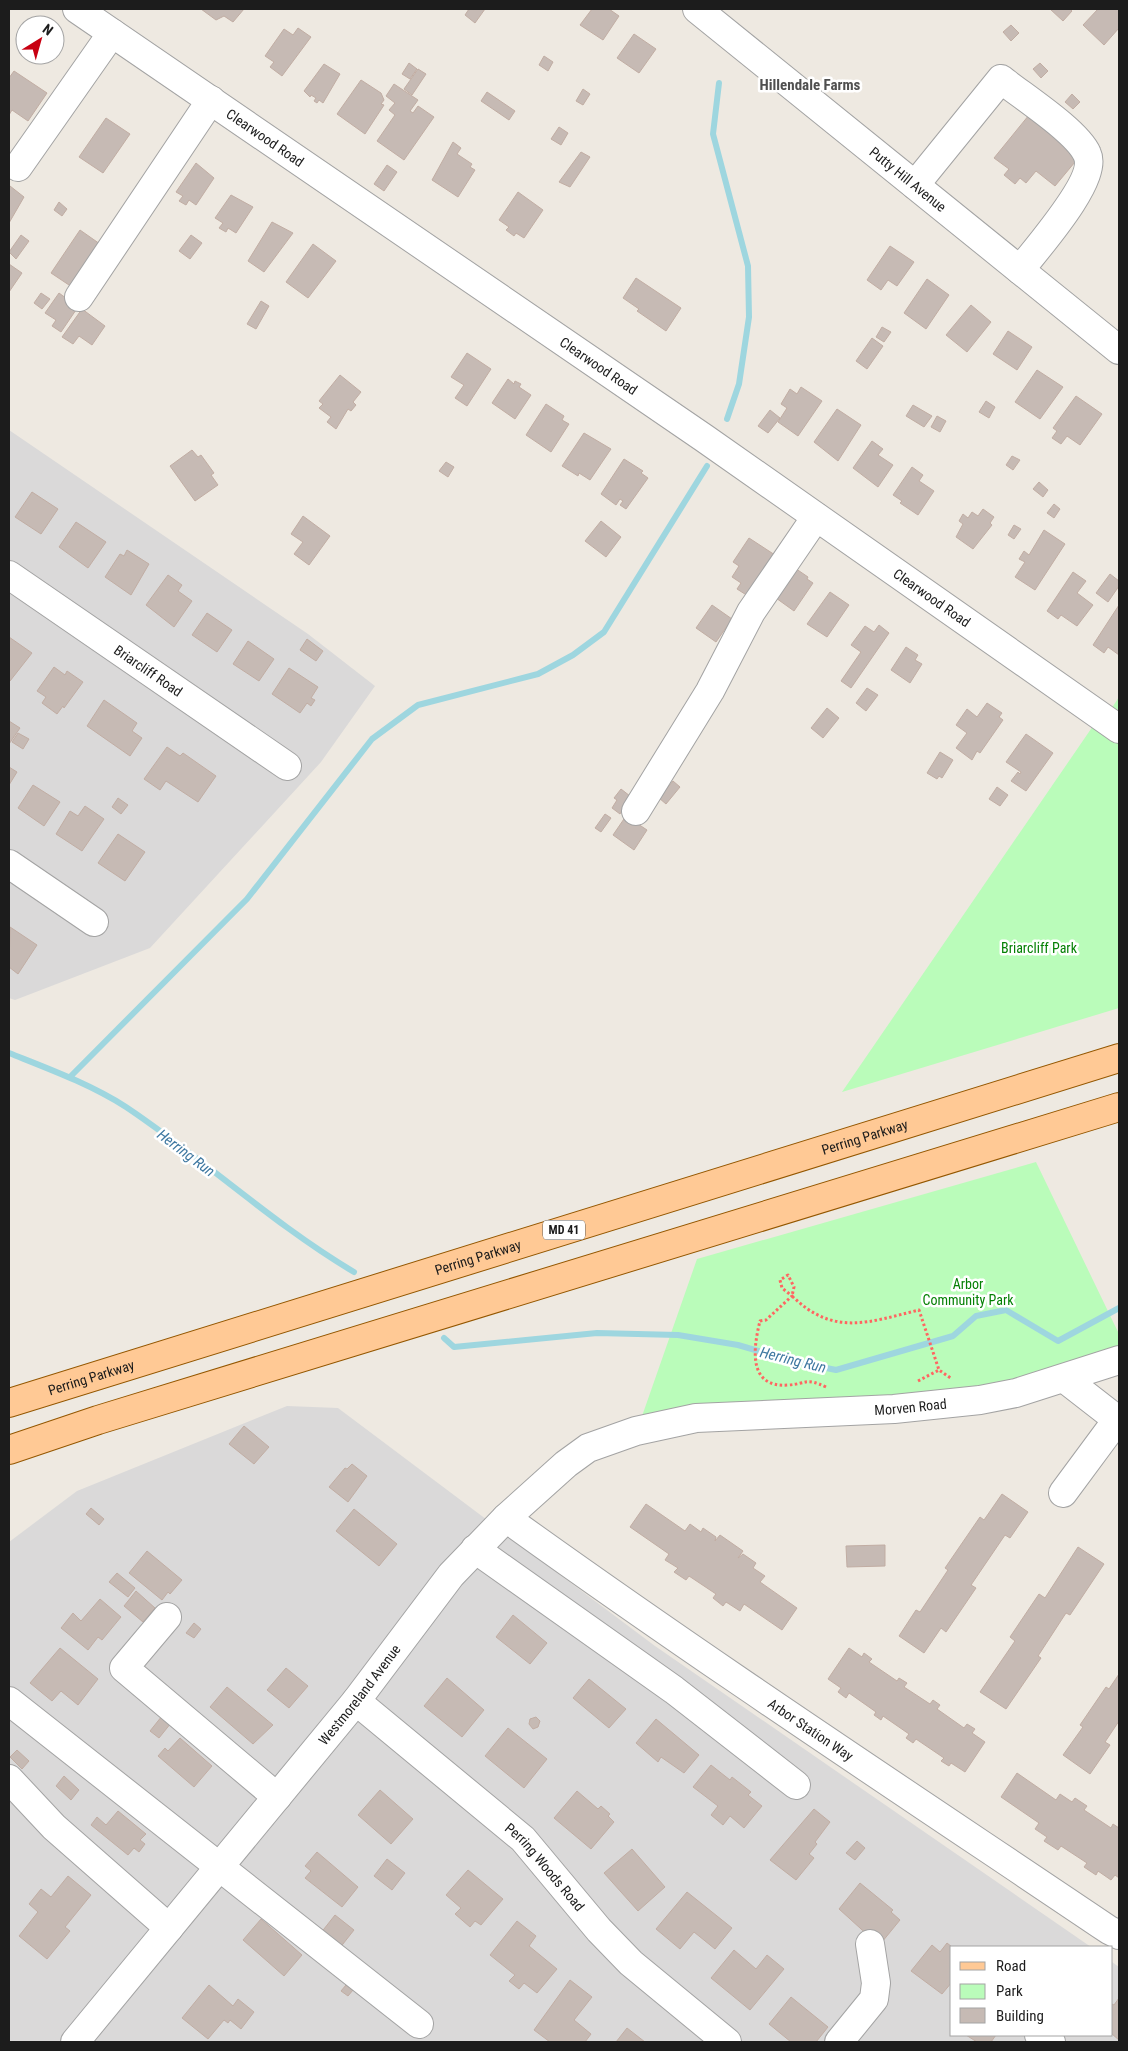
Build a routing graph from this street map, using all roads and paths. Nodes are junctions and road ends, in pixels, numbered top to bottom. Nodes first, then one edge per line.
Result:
1 (77, 9) edge
2 (698, 9) edge
3 (112, 33) junction
4 (210, 100) junction
5 (18, 168) dead end
6 (915, 185) junction
7 (1020, 270) junction
8 (79, 297) dead end
9 (1119, 350) edge
10 (816, 517) junction
11 (9, 574) edge
12 (1119, 729) edge
13 (287, 766) dead end
14 (636, 811) dead end
15 (9, 864) edge
16 (94, 922) dead end
17 (1119, 1058) edge
18 (1119, 1107) edge
19 (792, 1296) junction
20 (932, 1350) dead end
21 (1119, 1360) edge
22 (939, 1370) dead end
23 (1065, 1379) junction
24 (910, 1384) dead end
25 (834, 1391) dead end
26 (9, 1403) edge
27 (696, 1418) joint
28 (1118, 1421) edge
29 (9, 1450) edge
30 (1063, 1493) dead end
31 (506, 1518) junction
32 (475, 1549) junction
33 (167, 1617) dead end
34 (9, 1701) edge
35 (356, 1702) junction
36 (9, 1779) edge
37 (796, 1785) dead end
38 (277, 1797) junction
39 (220, 1866) junction
40 (170, 1928) junction
41 (1119, 1935) edge
42 (870, 1944) dead end
43 (418, 2024) dead end
44 (75, 2042) edge
45 (727, 2042) edge
46 (840, 2042) edge

1 - 3 street, Clearwood Road
2 - 6 street, Putty Hill Avenue
3 - 4 street, Clearwood Road
3 - 5 street
4 - 8 street
4 - 10 street, Clearwood Road
6 - 7 street, Putty Hill Avenue
6 - 7 street
7 - 9 street, Putty Hill Avenue
10 - 12 street, Clearwood Road
10 - 14 street
11 - 13 street, Briarcliff Road
15 - 16 street
17 - 26 main road, Perring Parkway / MD 41
18 - 29 main road
19 - 19 path
19 - 20 path
19 - 25 path
21 - 23 street, Morven Road
22 - 24 path
23 - 27 street, Morven Road
23 - 28 street
27 - 31 street, Westmoreland Avenue
28 - 30 street
31 - 32 street, Westmoreland Avenue
31 - 41 street, Arbor Station Way
32 - 35 street, Westmoreland Avenue
32 - 37 street
33 - 38 street
34 - 39 street
35 - 38 street, Westmoreland Avenue
35 - 45 street, Perring Woods Road
36 - 40 street
38 - 39 street, Westmoreland Avenue
39 - 40 street, Westmoreland Avenue
39 - 43 street
40 - 44 street, Westmoreland Avenue
42 - 46 street

